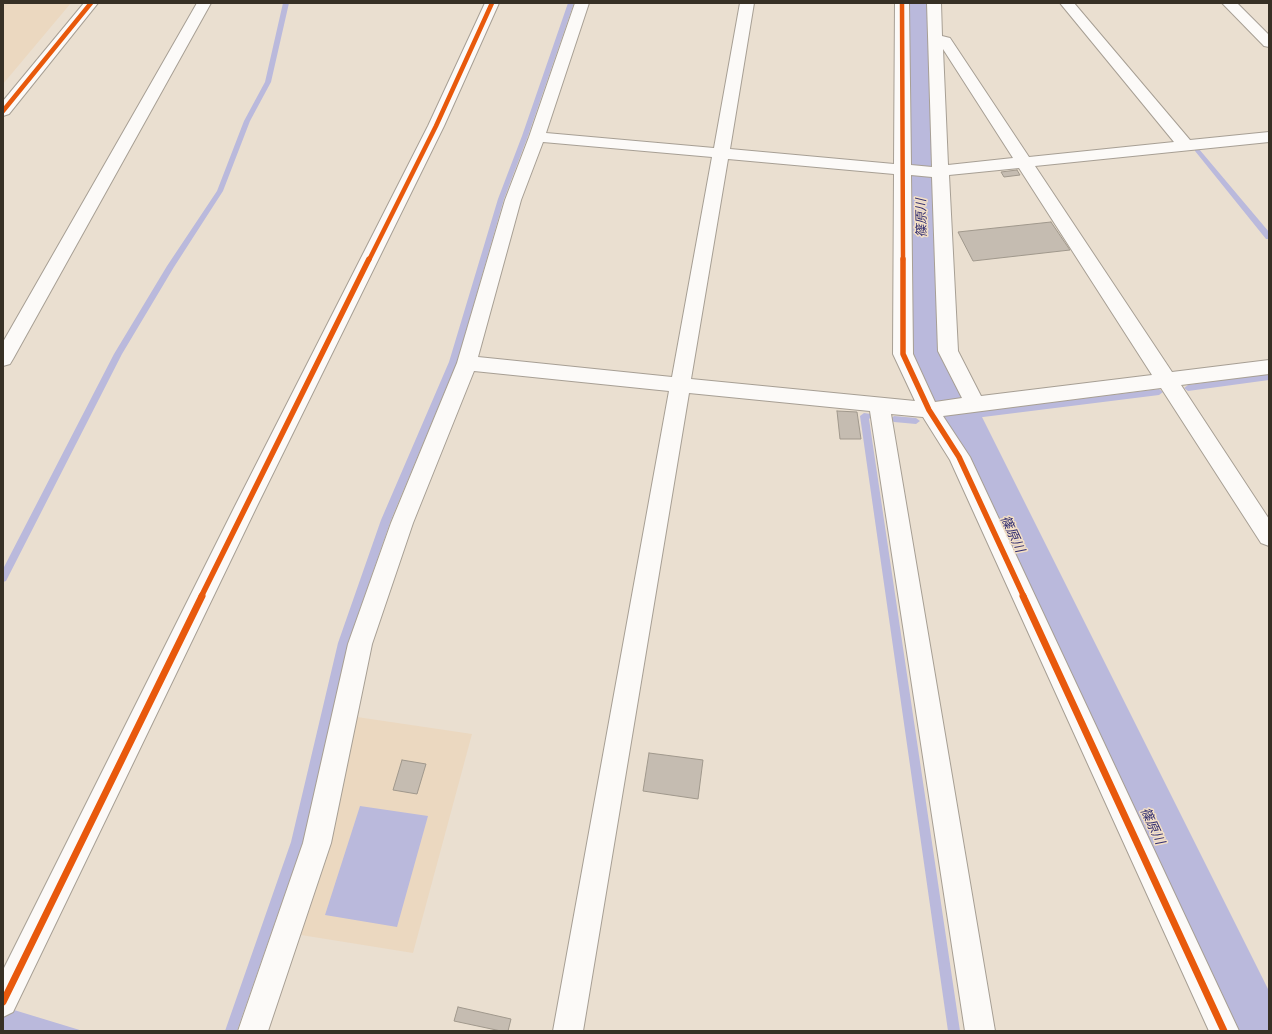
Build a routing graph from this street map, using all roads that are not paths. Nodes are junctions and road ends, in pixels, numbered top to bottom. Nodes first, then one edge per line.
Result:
1 (91, 3) edge
2 (204, 3) edge
3 (492, 3) edge
4 (582, 3) edge
5 (747, 3) edge
6 (902, 3) edge
7 (934, 3) edge
8 (1067, 3) edge
9 (1229, 3) edge
10 (935, 40) junction
11 (1269, 43) edge
12 (3, 111) edge
13 (537, 137) junction
14 (1269, 137) edge
15 (1186, 146) junction
16 (721, 154) junction
17 (1024, 163) junction
18 (906, 170) junction
19 (938, 172) junction
20 (3, 359) edge
21 (467, 363) junction
22 (1269, 367) edge
23 (1166, 380) junction
24 (681, 385) junction
25 (879, 405) junction
26 (970, 405) junction
27 (934, 410) junction
28 (1269, 537) edge
29 (3, 1002) edge
30 (253, 1031) edge
31 (568, 1031) edge
32 (980, 1031) edge
33 (1224, 1031) edge

1 - 12 street
2 - 20 street
3 - 29 street
4 - 13 street
5 - 16 street
6 - 18 street
7 - 10 street
8 - 15 street
9 - 11 street
10 - 17 street
10 - 19 street
13 - 16 street
13 - 21 street
14 - 15 street
15 - 17 street
16 - 18 street
16 - 24 street
17 - 19 street
17 - 23 street
18 - 19 street
18 - 27 street
19 - 26 street
21 - 24 street
21 - 30 street
22 - 23 street
23 - 26 street
23 - 28 street
24 - 25 street
24 - 31 street
25 - 27 street
25 - 32 street
26 - 27 street
27 - 33 street

